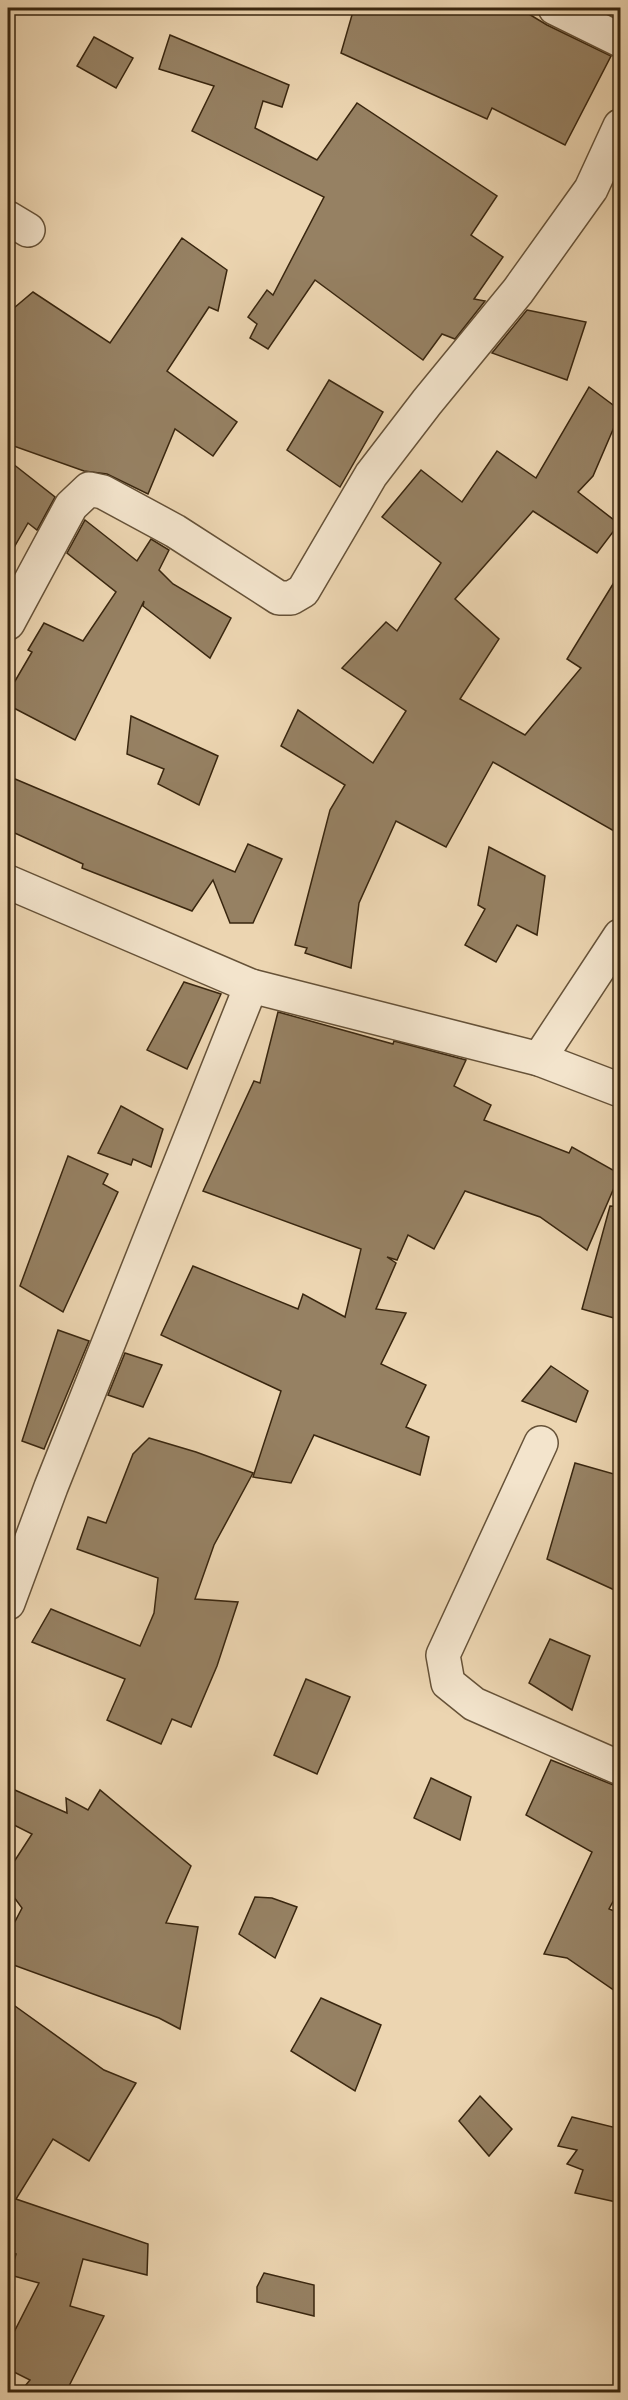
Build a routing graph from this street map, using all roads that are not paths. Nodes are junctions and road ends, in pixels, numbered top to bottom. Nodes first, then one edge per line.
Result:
1 (555, 8) edge
2 (621, 40) edge
3 (621, 126) edge
4 (8, 623) edge
5 (8, 882) edge
6 (621, 936) edge
7 (251, 986) junction
8 (539, 1059) junction
9 (621, 1090) edge
10 (541, 1443) dead end
11 (8, 1603) edge
12 (621, 1768) edge

1 - 2 street
3 - 4 street
5 - 7 street
6 - 8 street
7 - 8 street
7 - 11 street
8 - 9 street
10 - 12 street

